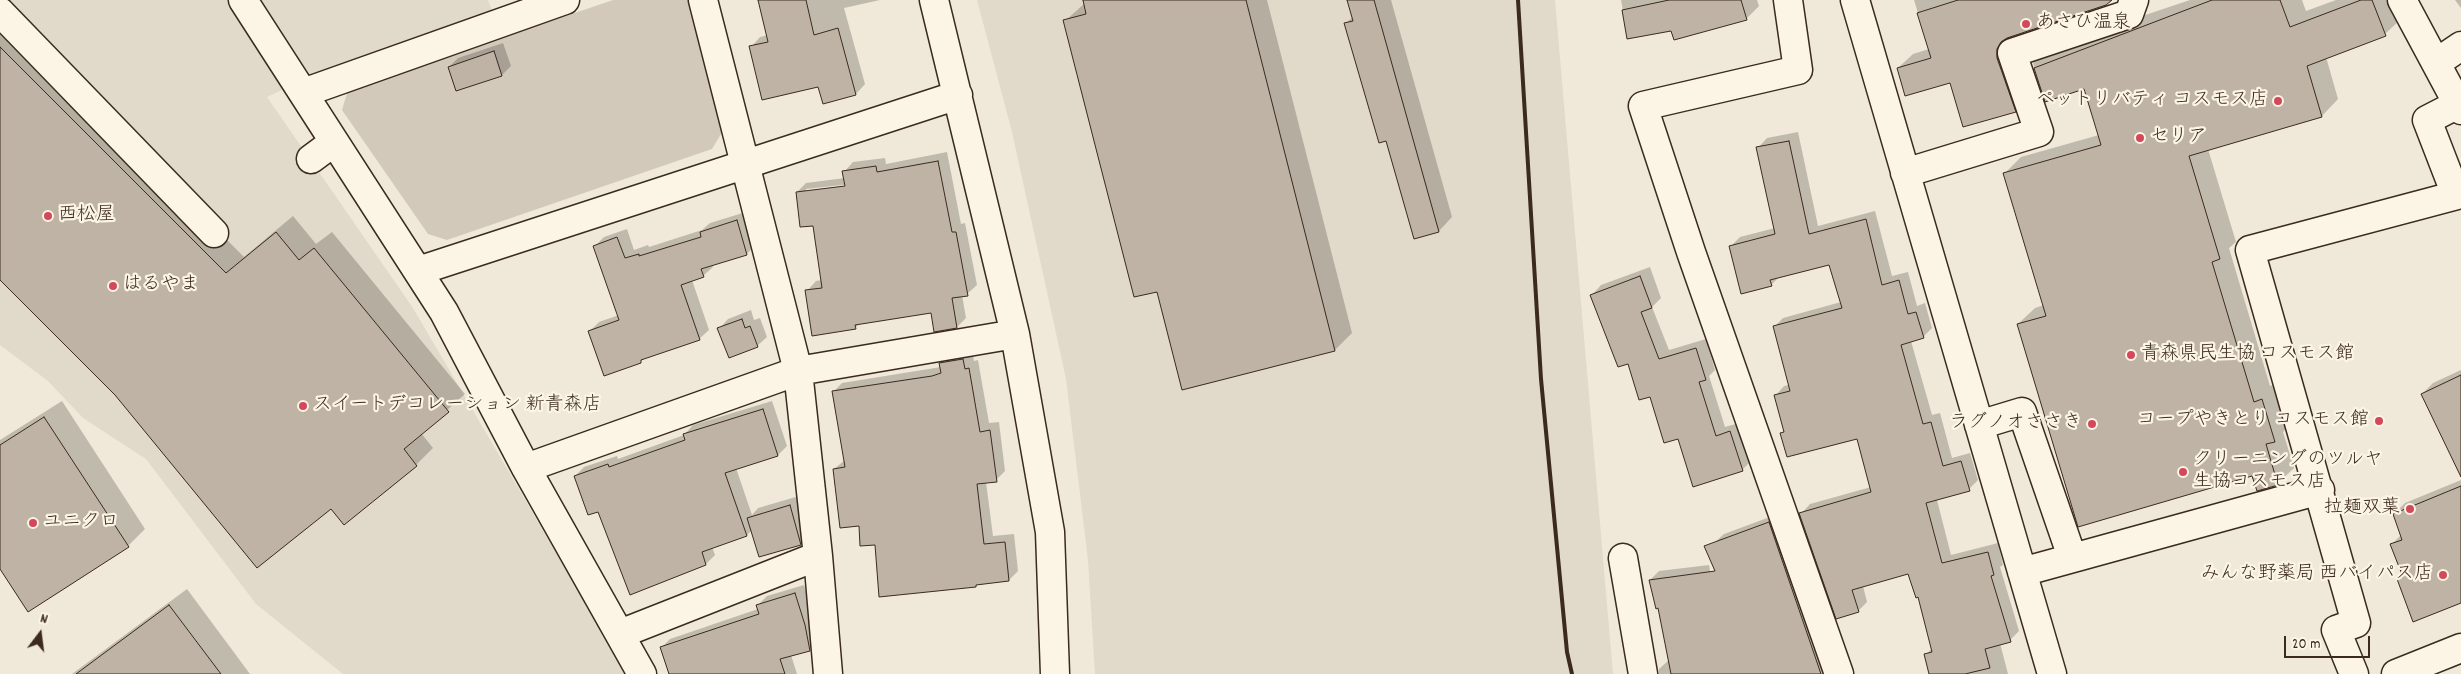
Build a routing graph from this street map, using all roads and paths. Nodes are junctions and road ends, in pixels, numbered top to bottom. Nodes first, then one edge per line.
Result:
1 (565, 0) edge
2 (703, 0) edge
3 (934, 0) edge
4 (1788, 0) edge
5 (1855, 0) edge
6 (2134, 0) edge
7 (2402, 0) edge
8 (248, 2) edge
9 (0, 12) edge
10 (2461, 46) edge
11 (2436, 63) junction
12 (303, 92) junction
13 (958, 95) junction
14 (2459, 107) edge
15 (334, 142) junction
16 (311, 159) dead end
17 (745, 163) junction
18 (1906, 173) junction
19 (2458, 195) edge
20 (214, 233) dead end
21 (418, 271) junction
22 (1015, 334) junction
23 (798, 371) junction
24 (1979, 424) junction
25 (526, 468) junction
26 (2320, 490) junction
27 (818, 556) junction
28 (2072, 557) junction
29 (1624, 558) dead end
30 (2022, 572) junction
31 (620, 634) junction
32 (2461, 648) edge
33 (642, 674) edge
34 (828, 674) edge
35 (1055, 674) edge
36 (1643, 674) edge
37 (1839, 674) edge
38 (2052, 674) edge
39 (2354, 674) edge
40 (2396, 674) edge

1 - 12 street
2 - 17 street
3 - 13 street
4 - 37 street
5 - 18 street
6 - 18 street
7 - 11 street
8 - 12 street
9 - 20 street
10 - 11 street
11 - 14 street
12 - 15 street
13 - 17 street
13 - 22 street
14 - 19 street
15 - 16 street
15 - 21 street
17 - 21 street
17 - 23 street
18 - 24 street
19 - 26 street
21 - 25 street
22 - 23 street
22 - 35 street
23 - 25 street
23 - 27 street
24 - 28 street
24 - 30 street
25 - 31 street
26 - 28 street
26 - 39 street
27 - 31 street
27 - 34 street
28 - 30 street
29 - 36 street
30 - 38 street
31 - 33 street
32 - 40 street

